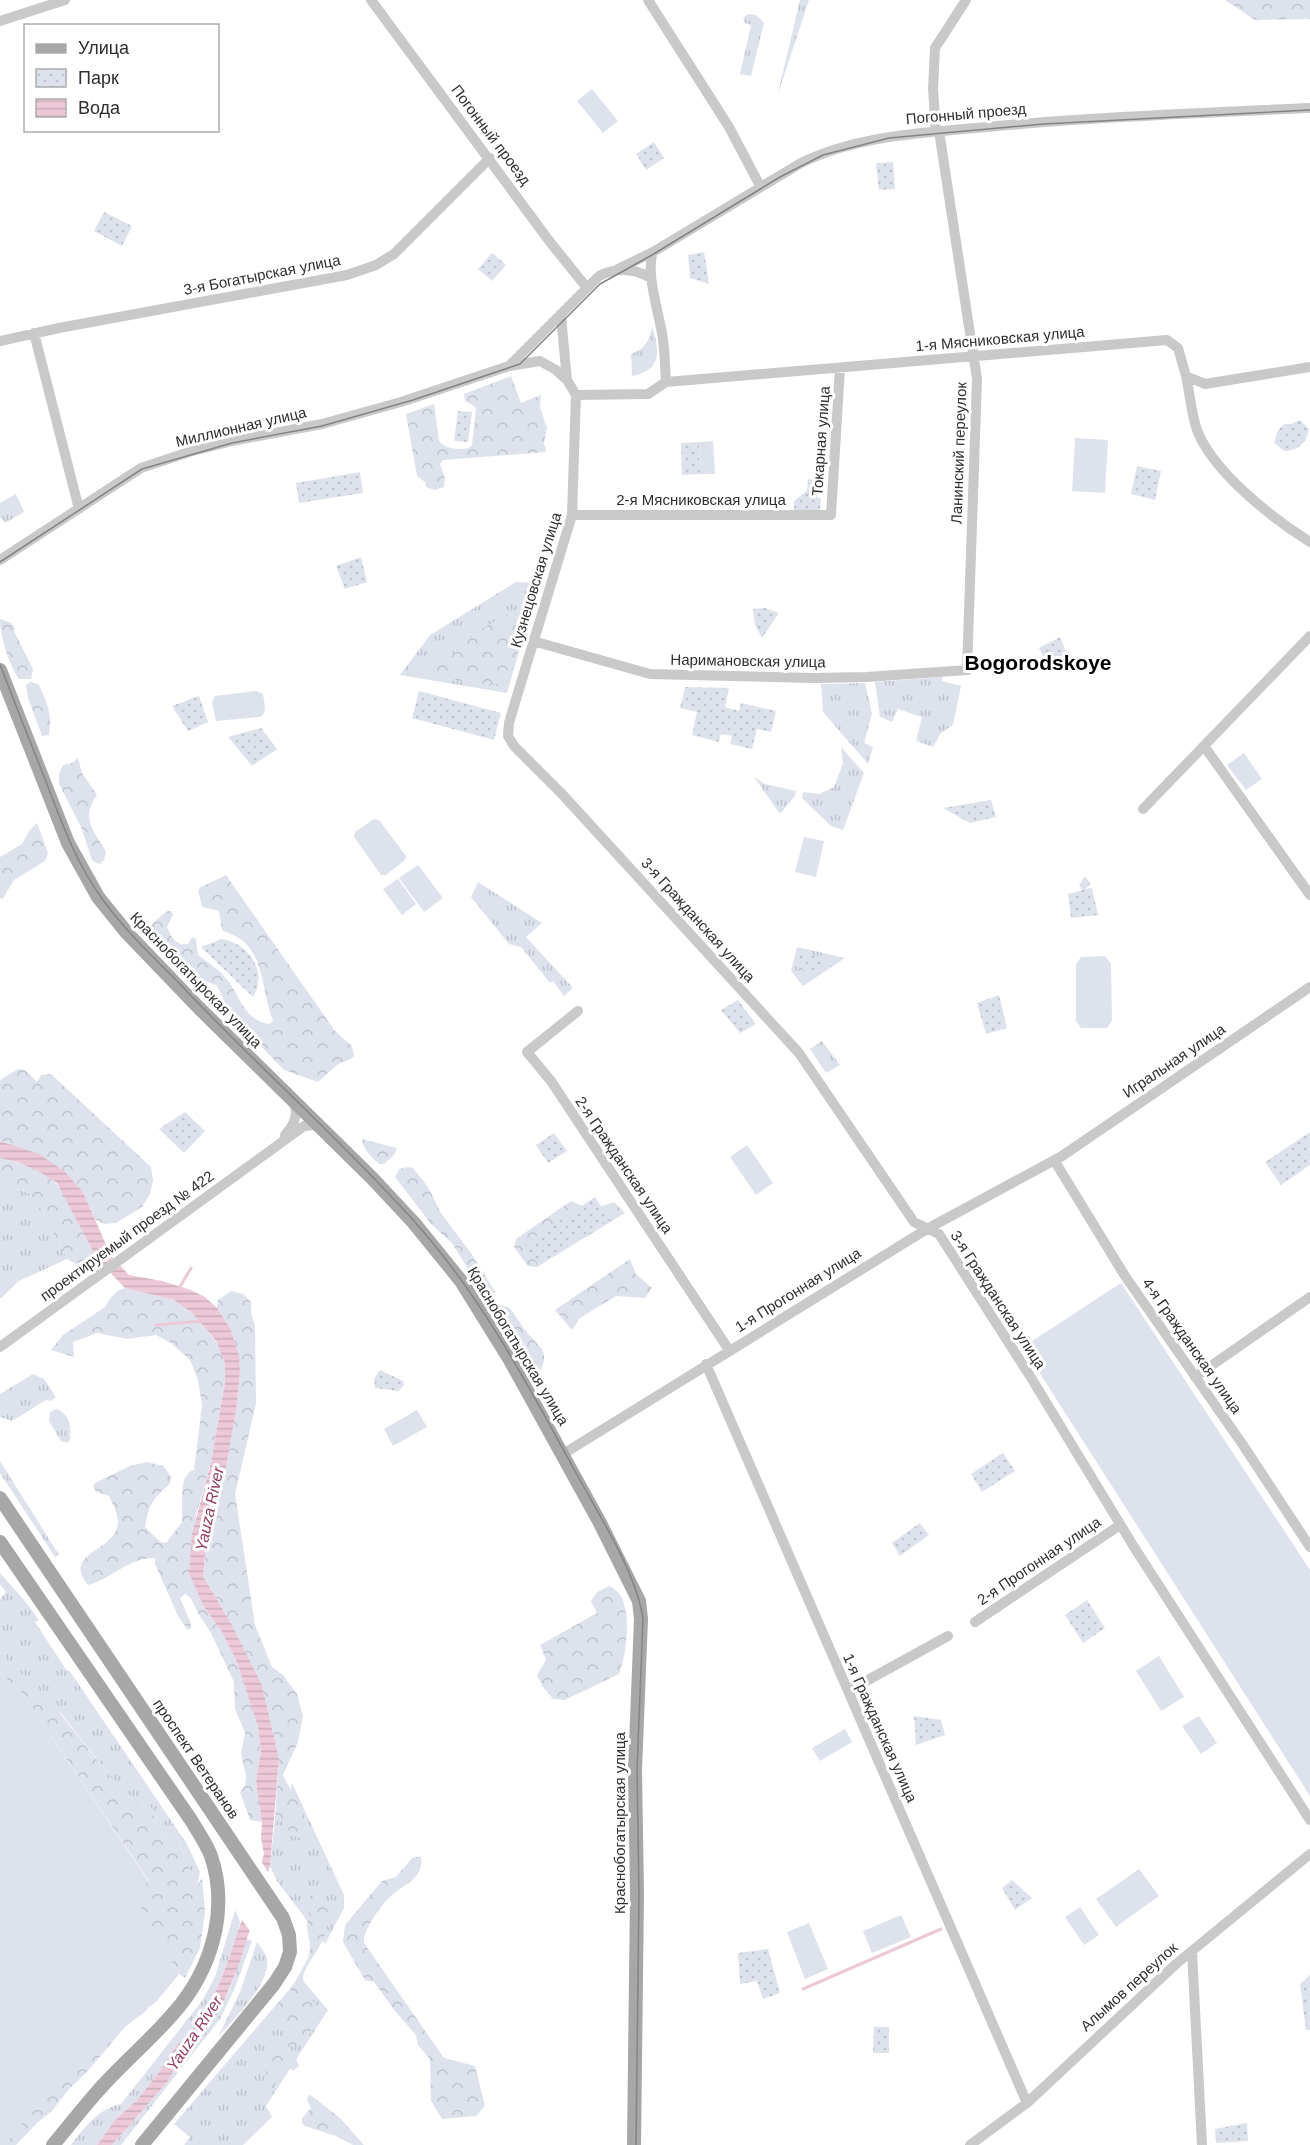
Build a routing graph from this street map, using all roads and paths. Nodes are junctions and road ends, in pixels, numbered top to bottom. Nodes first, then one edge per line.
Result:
1 (65, 0) edge
2 (371, 0) edge
3 (648, 0) edge
4 (966, 0) edge
5 (0, 21) edge
6 (1310, 108) edge
7 (937, 132) junction
8 (490, 158) junction
9 (760, 186) junction
10 (653, 252) junction
11 (618, 269) junction
12 (651, 278) junction
13 (587, 288) junction
14 (561, 316) junction
15 (34, 333) junction
16 (0, 341) edge
17 (973, 357) junction
18 (509, 366) junction
19 (1310, 367) edge
20 (840, 368) junction
21 (1186, 376) junction
22 (567, 380) junction
23 (666, 382) junction
24 (576, 395) junction
25 (79, 509) junction
26 (572, 515) junction
27 (831, 515) joint
28 (1310, 542) edge
29 (0, 560) edge
30 (1310, 636) edge
31 (533, 641) junction
32 (0, 670) edge
33 (967, 670) joint
34 (508, 736) joint
35 (1204, 746) junction
36 (1143, 809) dead end
37 (1310, 895) edge
38 (1310, 987) edge
39 (578, 1011) dead end
40 (294, 1103) junction
41 (316, 1125) junction
42 (272, 1149) junction
43 (1054, 1160) junction
44 (927, 1229) junction
45 (1310, 1298) edge
46 (0, 1347) edge
47 (729, 1350) junction
48 (706, 1364) junction
49 (1195, 1377) junction
50 (563, 1454) junction
51 (0, 1498) edge
52 (1120, 1525) junction
53 (0, 1542) edge
54 (1310, 1547) edge
55 (975, 1622) dead end
56 (948, 1636) dead end
57 (848, 1691) junction
58 (1310, 1820) edge
59 (1310, 1854) edge
60 (1192, 1951) junction
61 (1027, 2103) junction
62 (54, 2145) edge
63 (142, 2145) edge
64 (634, 2145) edge
65 (970, 2145) edge
66 (1202, 2145) edge

1 - 5 street
2 - 8 street, Погонный проезд
3 - 9 street
4 - 7 street, Ланинский переулок
6 - 7 street, Погонный проезд
7 - 9 street, Погонный проезд
7 - 17 street, Ланинский переулок
8 - 13 street, Погонный проезд
8 - 15 street, 3-я Богатырская улица
9 - 10 street, Погонный проезд
10 - 11 street, Погонный проезд
10 - 12 street
11 - 12 street
11 - 13 street, Миллионная улица
12 - 23 street
13 - 14 street, Миллионная улица
14 - 18 street, Миллионная улица
14 - 22 street
15 - 16 street, 3-я Богатырская улица
15 - 25 street
17 - 20 street, 1-я Мясниковская улица
17 - 21 street, 1-я Мясниковская улица
17 - 33 street, Ланинский переулок
18 - 22 street, Миллионная улица
18 - 25 street, Миллионная улица
19 - 21 street
20 - 23 street, 1-я Мясниковская улица
20 - 27 street, Токарная улица
21 - 28 street, 1-я Мясниковская улица
22 - 24 street, Миллионная улица
23 - 24 street
24 - 26 street, Кузнецовская улица
25 - 29 street, Миллионная улица
26 - 27 street, 2-я Мясниковская улица
26 - 31 street, Кузнецовская улица
30 - 35 street
31 - 33 street, Наримановская улица
31 - 34 street, Кузнецовская улица
32 - 40 main road, Краснобогатырская улица
34 - 44 street, 3-я Гражданская улица
35 - 36 street
35 - 37 street
38 - 43 street, Игральная улица
39 - 47 street, 2-я Гражданская улица
40 - 41 main road, Краснобогатырская улица
40 - 42 street, проектируемый проезд № 422
41 - 42 street, проектируемый проезд № 422
41 - 50 main road, Краснобогатырская улица
42 - 46 street, проектируемый проезд № 422
43 - 44 street, 1-я Прогонная улица
43 - 49 street, 4-я Гражданская улица
44 - 47 street, 1-я Прогонная улица
44 - 52 street, 3-я Гражданская улица
45 - 49 street
47 - 48 street, 1-я Прогонная улица
48 - 50 street, 1-я Прогонная улица
48 - 57 street, 1-я Гражданская улица
49 - 54 street, 4-я Гражданская улица
50 - 64 main road, Краснобогатырская улица
51 - 63 main road, проспект Ветеранов
52 - 55 street, 2-я Прогонная улица
52 - 58 street, 3-я Гражданская улица
53 - 62 main road
56 - 57 street
57 - 61 street, 1-я Гражданская улица
59 - 60 street, Алымов переулок
60 - 61 street, Алымов переулок
60 - 66 street
61 - 65 street, Алымов переулок

